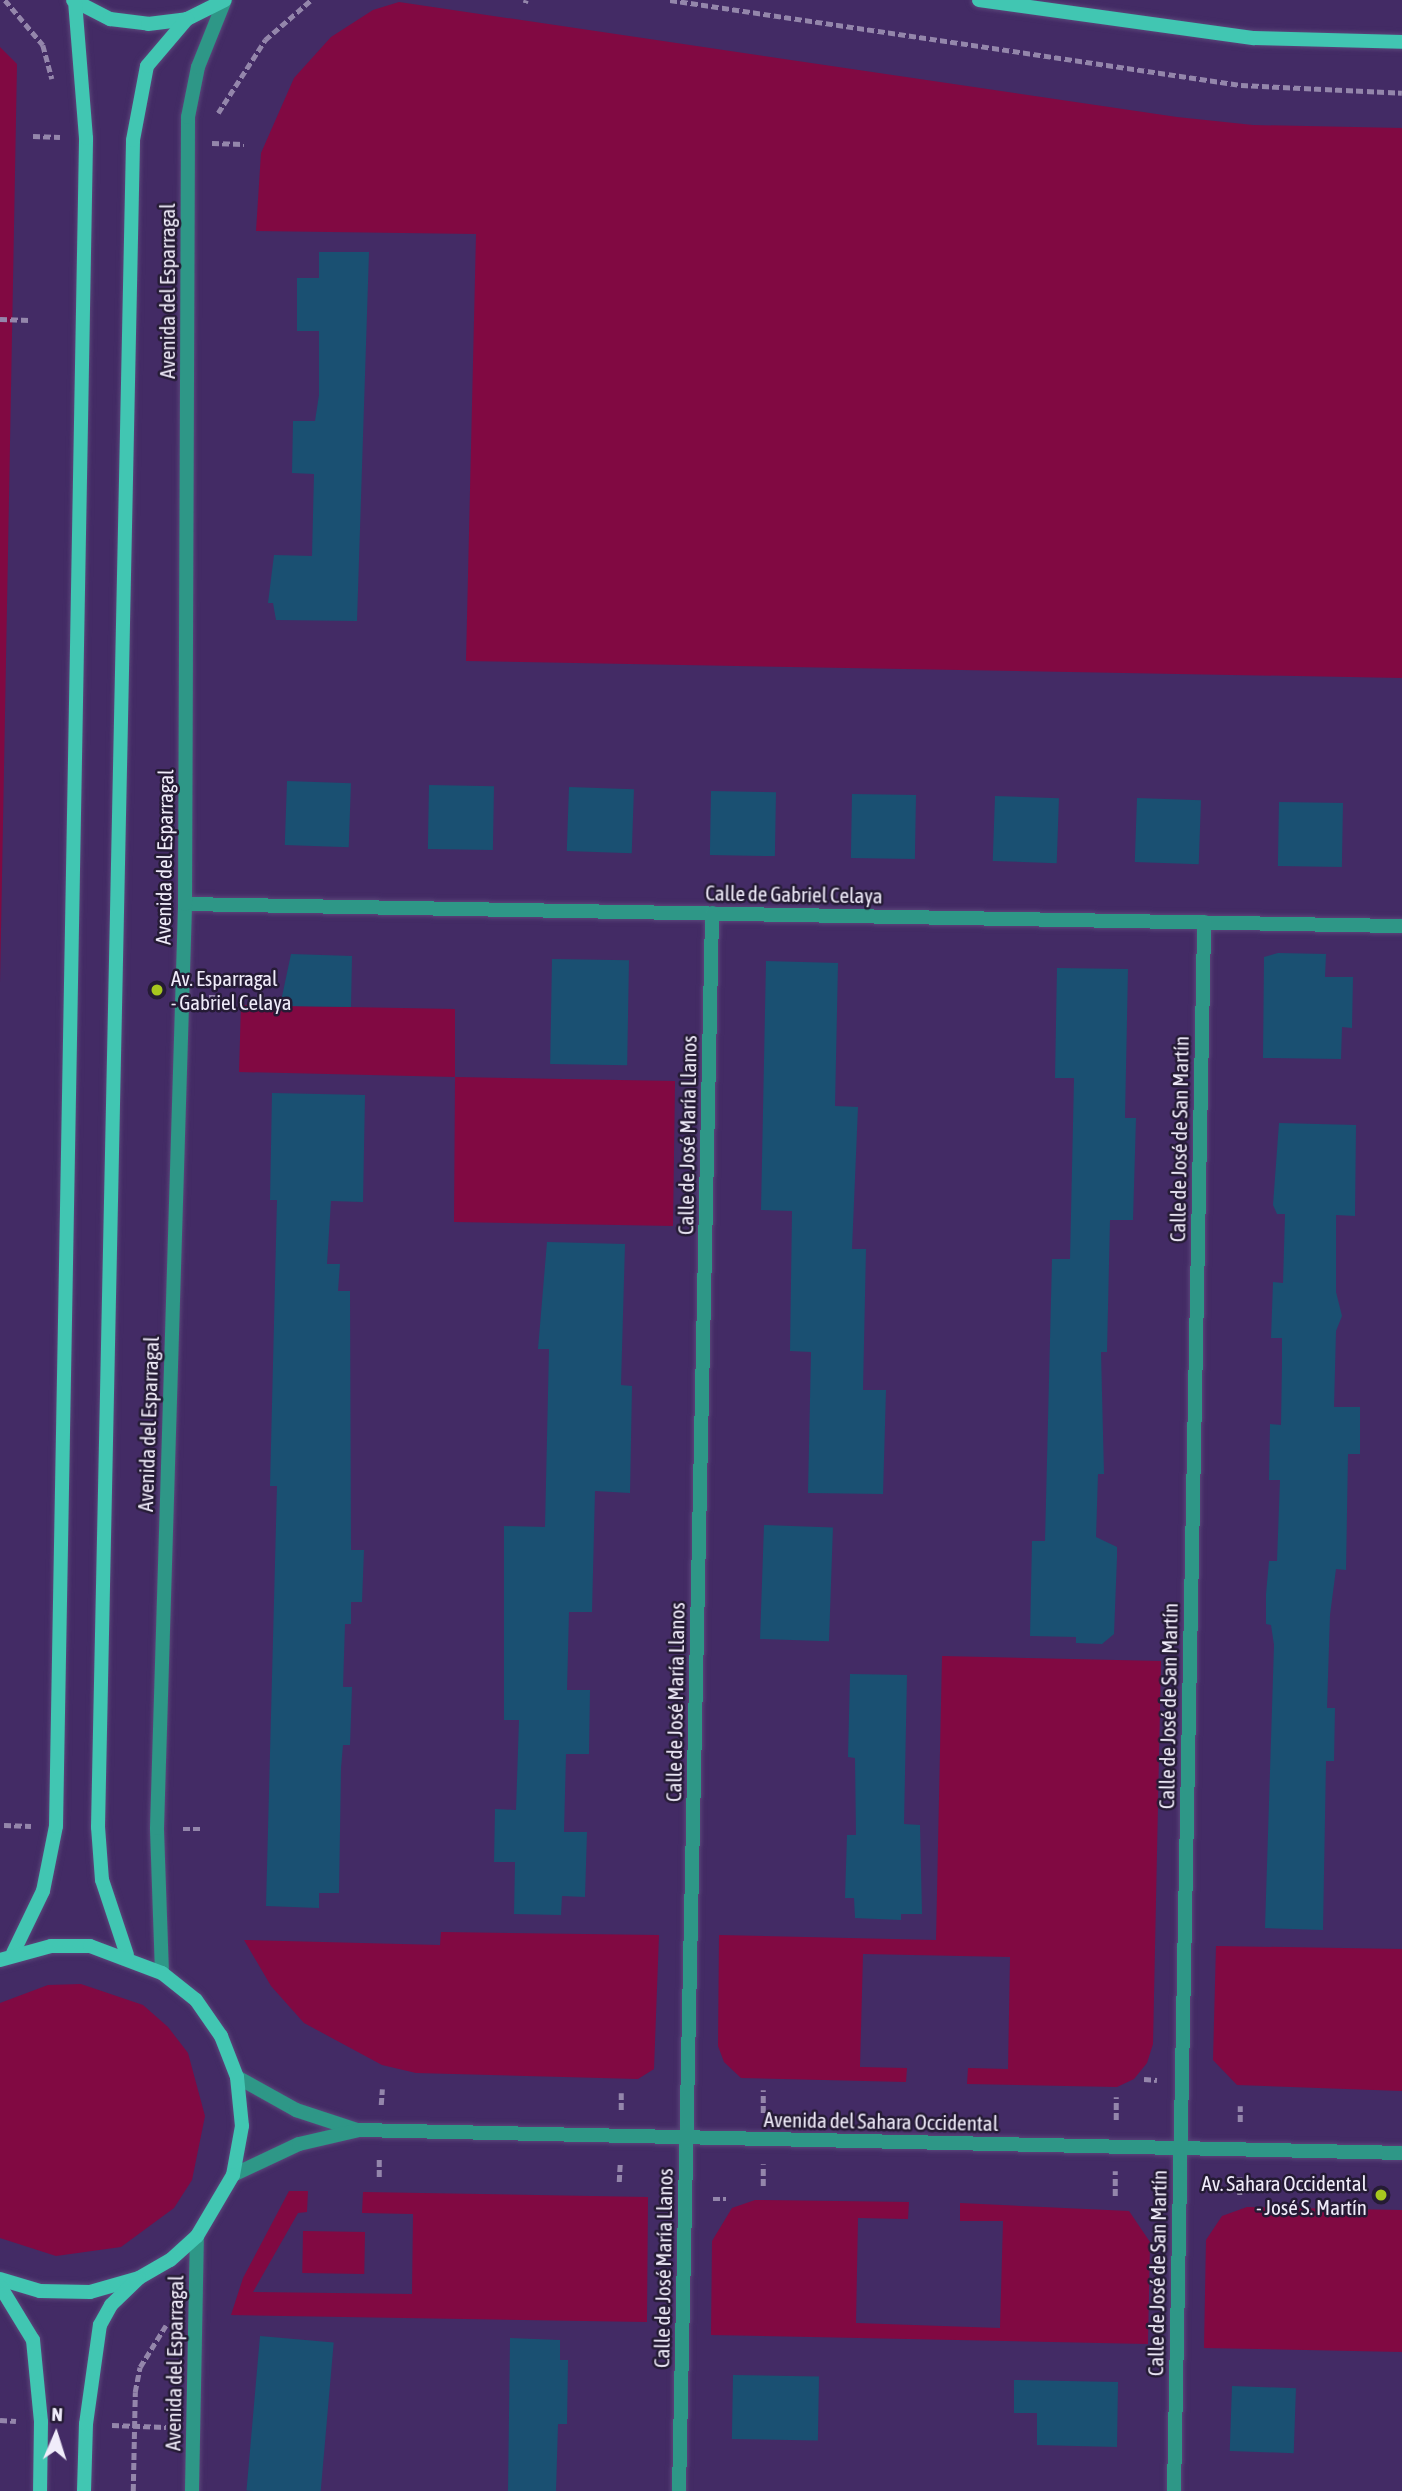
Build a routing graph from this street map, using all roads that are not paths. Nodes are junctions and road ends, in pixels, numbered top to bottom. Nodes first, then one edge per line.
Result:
1 (225, 0) edge
2 (979, 0) edge
3 (74, 1) edge
4 (187, 19) junction
5 (1402, 42) edge
6 (185, 904) junction
7 (712, 913) junction
8 (1205, 922) junction
9 (1402, 926) edge
10 (127, 1955) junction
11 (7, 1957) edge
12 (162, 1973) junction
13 (237, 2077) junction
14 (359, 2130) junction
15 (687, 2138) junction
16 (1181, 2149) junction
17 (1402, 2153) edge
18 (233, 2175) junction
19 (197, 2236) junction
20 (139, 2278) junction
21 (0, 2279) edge
22 (0, 2286) edge
23 (40, 2491) edge
24 (84, 2491) edge
25 (192, 2491) edge
26 (679, 2491) edge
27 (1174, 2491) edge

1 - 4 main road
1 - 6 street, Avenida del Esparragal
2 - 5 main road
3 - 4 main road
3 - 11 main road
4 - 10 main road, Avenida del Esparragal
6 - 7 street, Calle de Gabriel Celaya
6 - 12 street, Avenida del Esparragal
7 - 8 street, Calle de Gabriel Celaya
7 - 15 street, Calle de José María Llanos
8 - 9 street, Calle de Gabriel Celaya
8 - 16 street, Calle de José de San Martín
10 - 11 main road
10 - 12 main road
12 - 13 main road
13 - 14 street, Avenida del Sahara Occidental
13 - 18 main road
14 - 15 street, Avenida del Sahara Occidental
14 - 18 street, Avenida del Sahara Occidental
15 - 16 street, Avenida del Sahara Occidental
15 - 26 street, Calle de José María Llanos
16 - 17 street, Avenida del Sahara Occidental
16 - 27 street, Calle de José de San Martín
18 - 19 main road
19 - 20 main road
19 - 25 street, Avenida del Esparragal
20 - 21 main road
20 - 24 main road, Avenida del Esparragal
22 - 23 main road

